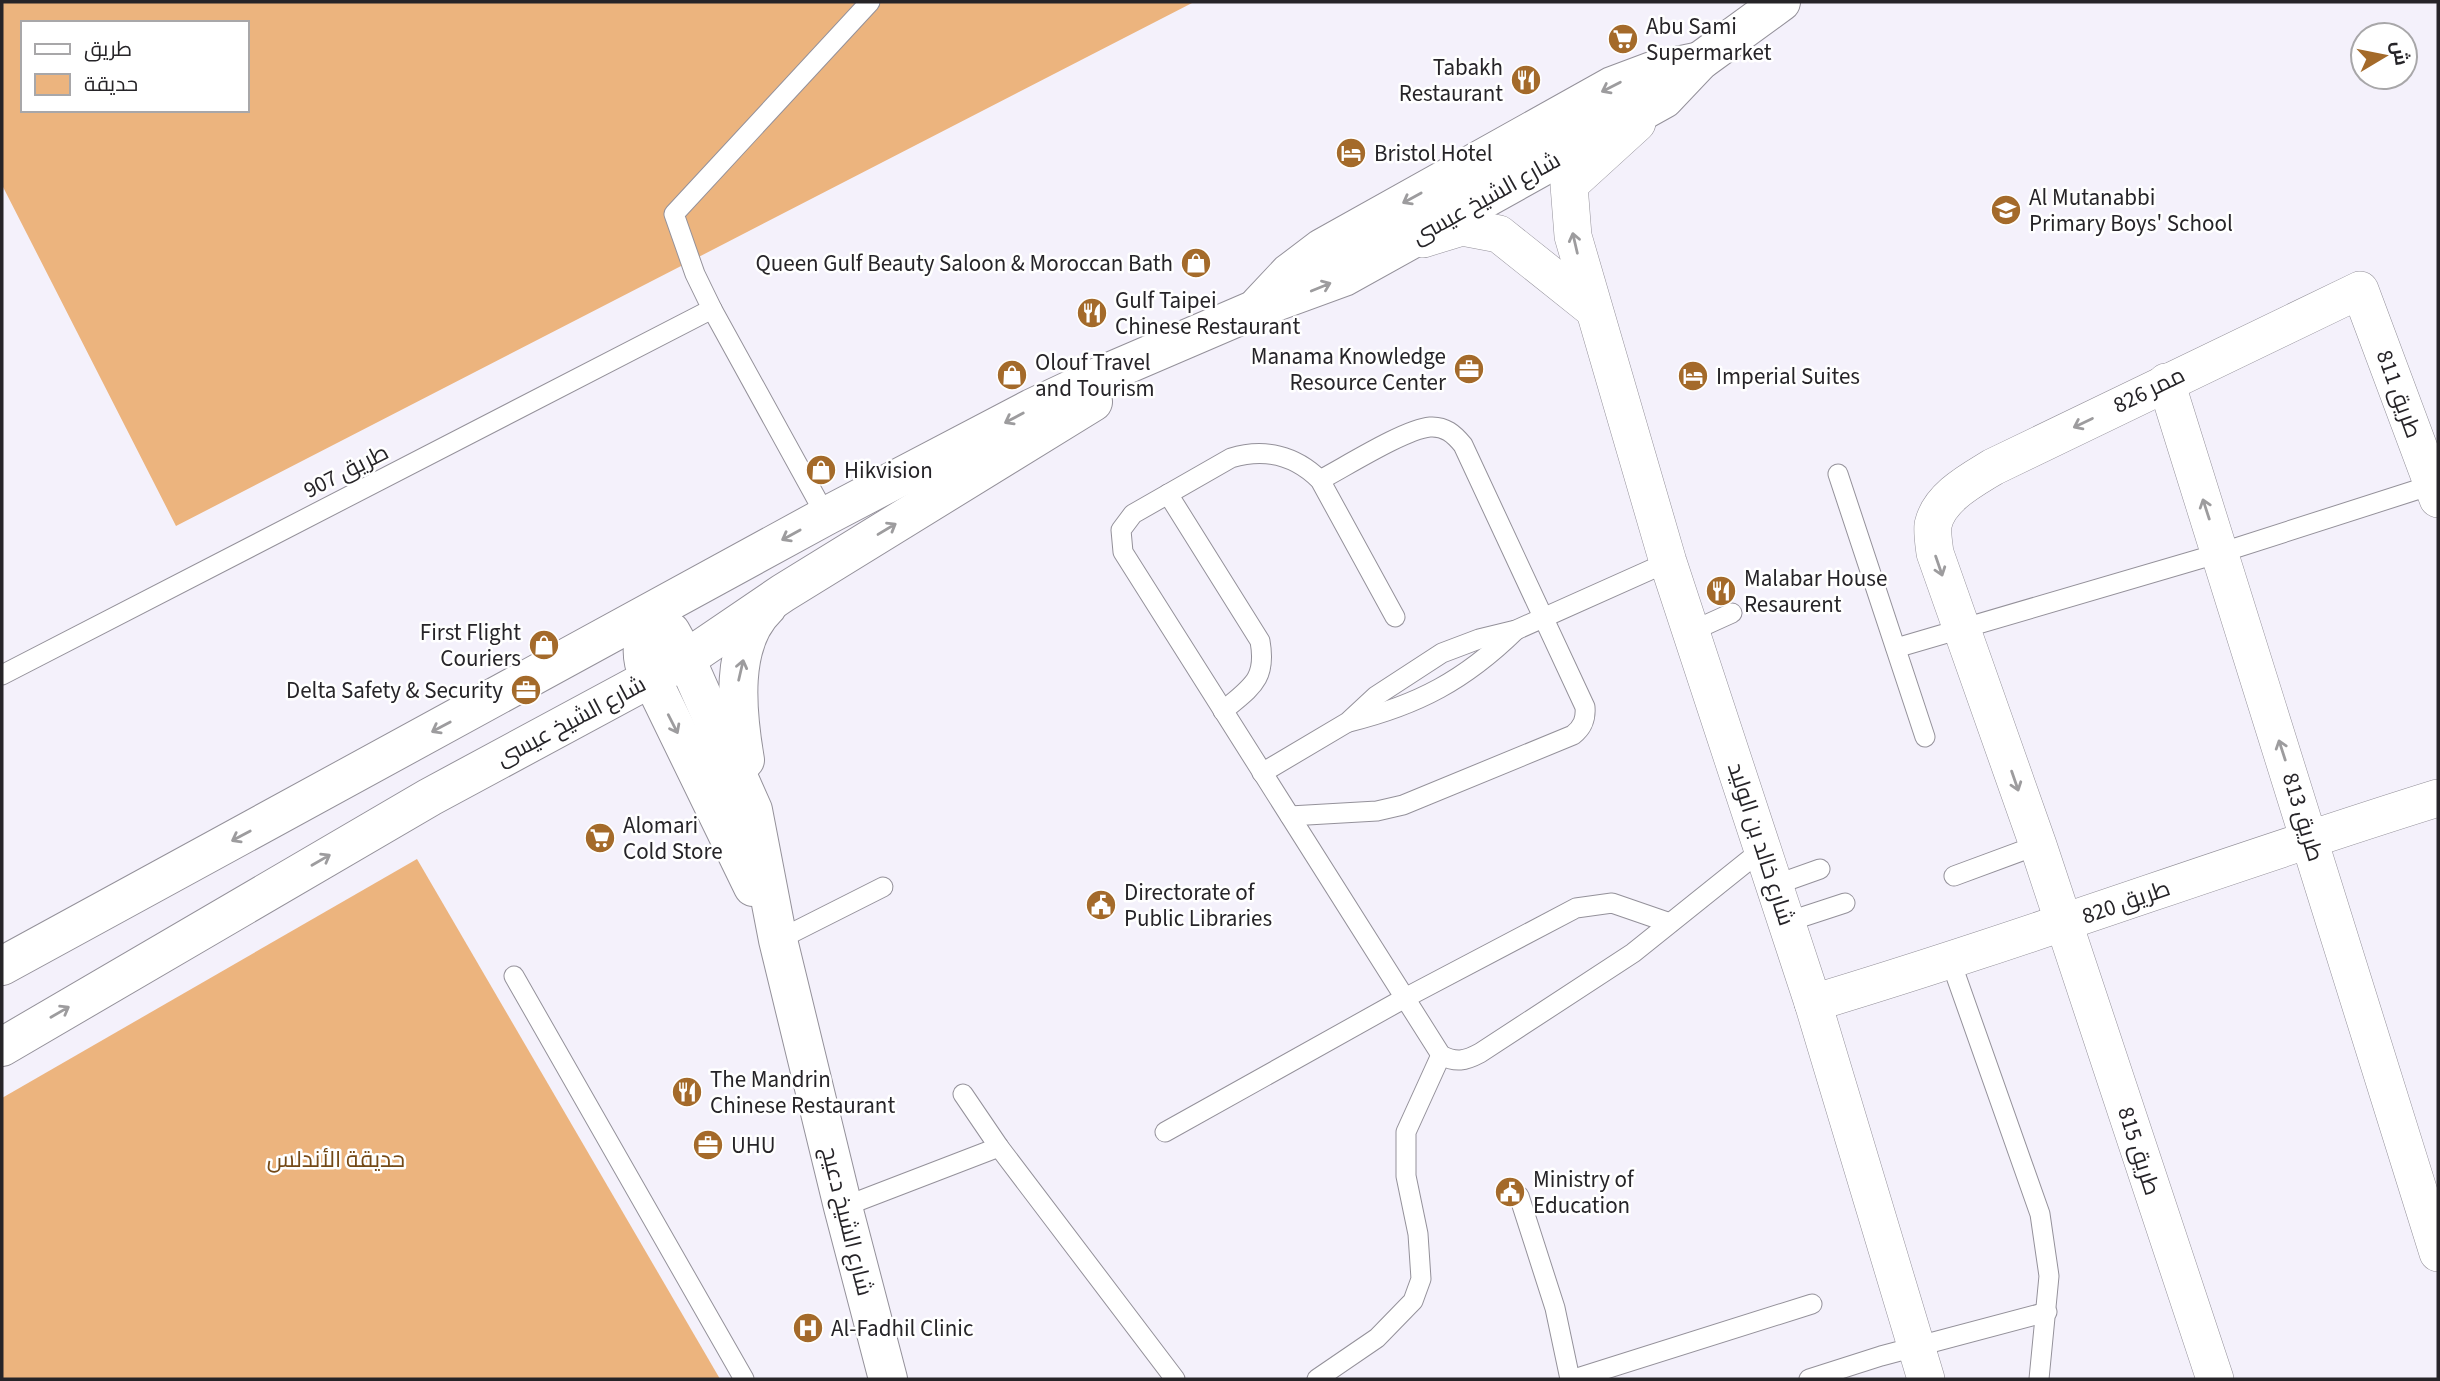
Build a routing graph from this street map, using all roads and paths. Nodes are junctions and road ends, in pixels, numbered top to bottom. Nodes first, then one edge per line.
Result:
1 (870, 2) edge
2 (1781, 2) edge
3 (1700, 61) junction
4 (1664, 99) junction
5 (1395, 249) junction
6 (2360, 289) joint
7 (712, 309) junction
8 (1256, 309) junction
9 (1593, 309) junction
10 (1120, 369) junction
11 (2166, 382) junction
12 (1838, 474) dead end
13 (1320, 480) junction
14 (2437, 489) edge
15 (1168, 494) junction
16 (826, 516) junction
17 (2220, 553) junction
18 (1668, 562) junction
19 (783, 593) junction
20 (1732, 613) dead end
21 (1543, 616) junction
22 (1395, 617) dead end
23 (648, 618) junction
24 (1961, 627) junction
25 (1516, 630) junction
26 (1690, 632) junction
27 (1896, 648) junction
28 (686, 659) junction
29 (2, 675) edge
30 (650, 679) junction
31 (1223, 711) junction
32 (1348, 722) junction
33 (1925, 737) dead end
34 (1262, 772) junction
35 (2438, 798) edge
36 (753, 810) junction
37 (1290, 816) junction
38 (2310, 838) junction
39 (2038, 845) junction
40 (1764, 848) junction
41 (1821, 869) dead end
42 (1955, 876) dead end
43 (1774, 885) junction
44 (883, 887) dead end
45 (1845, 903) dead end
46 (1787, 922) junction
47 (1670, 923) junction
48 (2064, 923) junction
49 (778, 940) junction
50 (1951, 962) junction
51 (2, 966) edge
52 (514, 976) dead end
53 (1405, 998) junction
54 (1813, 1003) junction
55 (2, 1047) edge
56 (1441, 1055) junction
57 (963, 1094) dead end
58 (1165, 1132) dead end
59 (999, 1147) junction
60 (2429, 1188) edge
61 (1519, 1196) dead end
62 (842, 1208) junction
63 (2438, 1253) edge
64 (1812, 1304) dead end
65 (2047, 1312) junction
66 (1922, 1364) edge
67 (744, 1379) edge
68 (888, 1379) edge
69 (1175, 1379) edge
70 (1317, 1379) edge
71 (1572, 1379) edge
72 (1809, 1379) edge
73 (2039, 1379) edge
74 (2215, 1379) edge

1 - 7 lane
2 - 3 street, شارع الشيخ عيسى
3 - 4 street, شارع الشيخ عيسى
3 -> 8 street, شارع الشيخ عيسى
4 - 5 street, شارع الشيخ عيسى
9 -> 4 street, شارع خالد بن الوليد
8 -> 5 street, شارع الشيخ عيسى
5 - 9 street
6 - 11 street, ممر 826
6 - 14 street, طريق 811
7 - 16 lane
7 - 29 lane, طريق 907
8 - 10 street, شارع الشيخ عيسى
9 - 18 street, شارع خالد بن الوليد
10 -> 16 street, شارع الشيخ عيسى
19 -> 10 street, شارع الشيخ عيسى
17 -> 11 street, طريق 813
11 -> 24 street, ممر 826
12 - 27 lane
13 - 15 lane
13 - 21 lane
13 - 22 lane
14 - 17 lane
15 - 31 lane
15 - 31 lane
16 -> 23 street, شارع الشيخ عيسى
17 - 24 lane
38 -> 17 street, طريق 813
18 - 21 lane
18 - 26 street, شارع خالد بن الوليد
19 - 28 street, شارع الشيخ عيسى
36 -> 19 street
20 - 26 lane
21 - 25 lane
21 - 37 lane
23 - 28 street, شارع الشيخ دعيج
23 - 30 street, شارع الشيخ دعيج
23 -> 51 street, شارع الشيخ عيسى
24 - 27 lane
24 -> 39 street
25 - 32 lane
25 - 32 lane
26 - 40 street, شارع خالد بن الوليد
27 - 33 lane
28 - 30 street, شارع الشيخ عيسى
28 - 36 street, شارع الشيخ دعيج
30 -> 49 street, شارع الشيخ دعيج
55 -> 30 street, شارع الشيخ عيسى
31 - 34 lane
32 - 34 lane
34 - 37 lane
35 - 38 street, طريق 820
36 - 49 street, شارع الشيخ دعيج
37 - 53 lane
38 - 48 street, طريق 820
38 - 60 street, طريق 813
39 - 42 lane
39 - 48 street
40 - 43 street, شارع خالد بن الوليد
40 - 47 lane
41 - 43 lane
43 - 46 street, شارع خالد بن الوليد
44 - 49 lane
45 - 46 lane
46 - 54 street, شارع خالد بن الوليد
47 - 53 lane
47 - 56 lane
48 - 50 street, طريق 820
48 - 74 street, طريق 815
49 - 62 street, شارع الشيخ دعيج
50 - 54 street, طريق 820
50 - 65 lane
52 - 67 lane
53 - 56 lane
53 - 58 lane
54 - 66 street, شارع خالد بن الوليد
56 - 70 lane
57 - 59 lane
59 - 62 lane
59 - 69 lane
60 - 63 street, طريق 813
61 - 71 lane
62 - 68 street, شارع الشيخ دعيج
64 - 71 lane
65 - 66 lane
65 - 73 lane
66 - 72 lane

